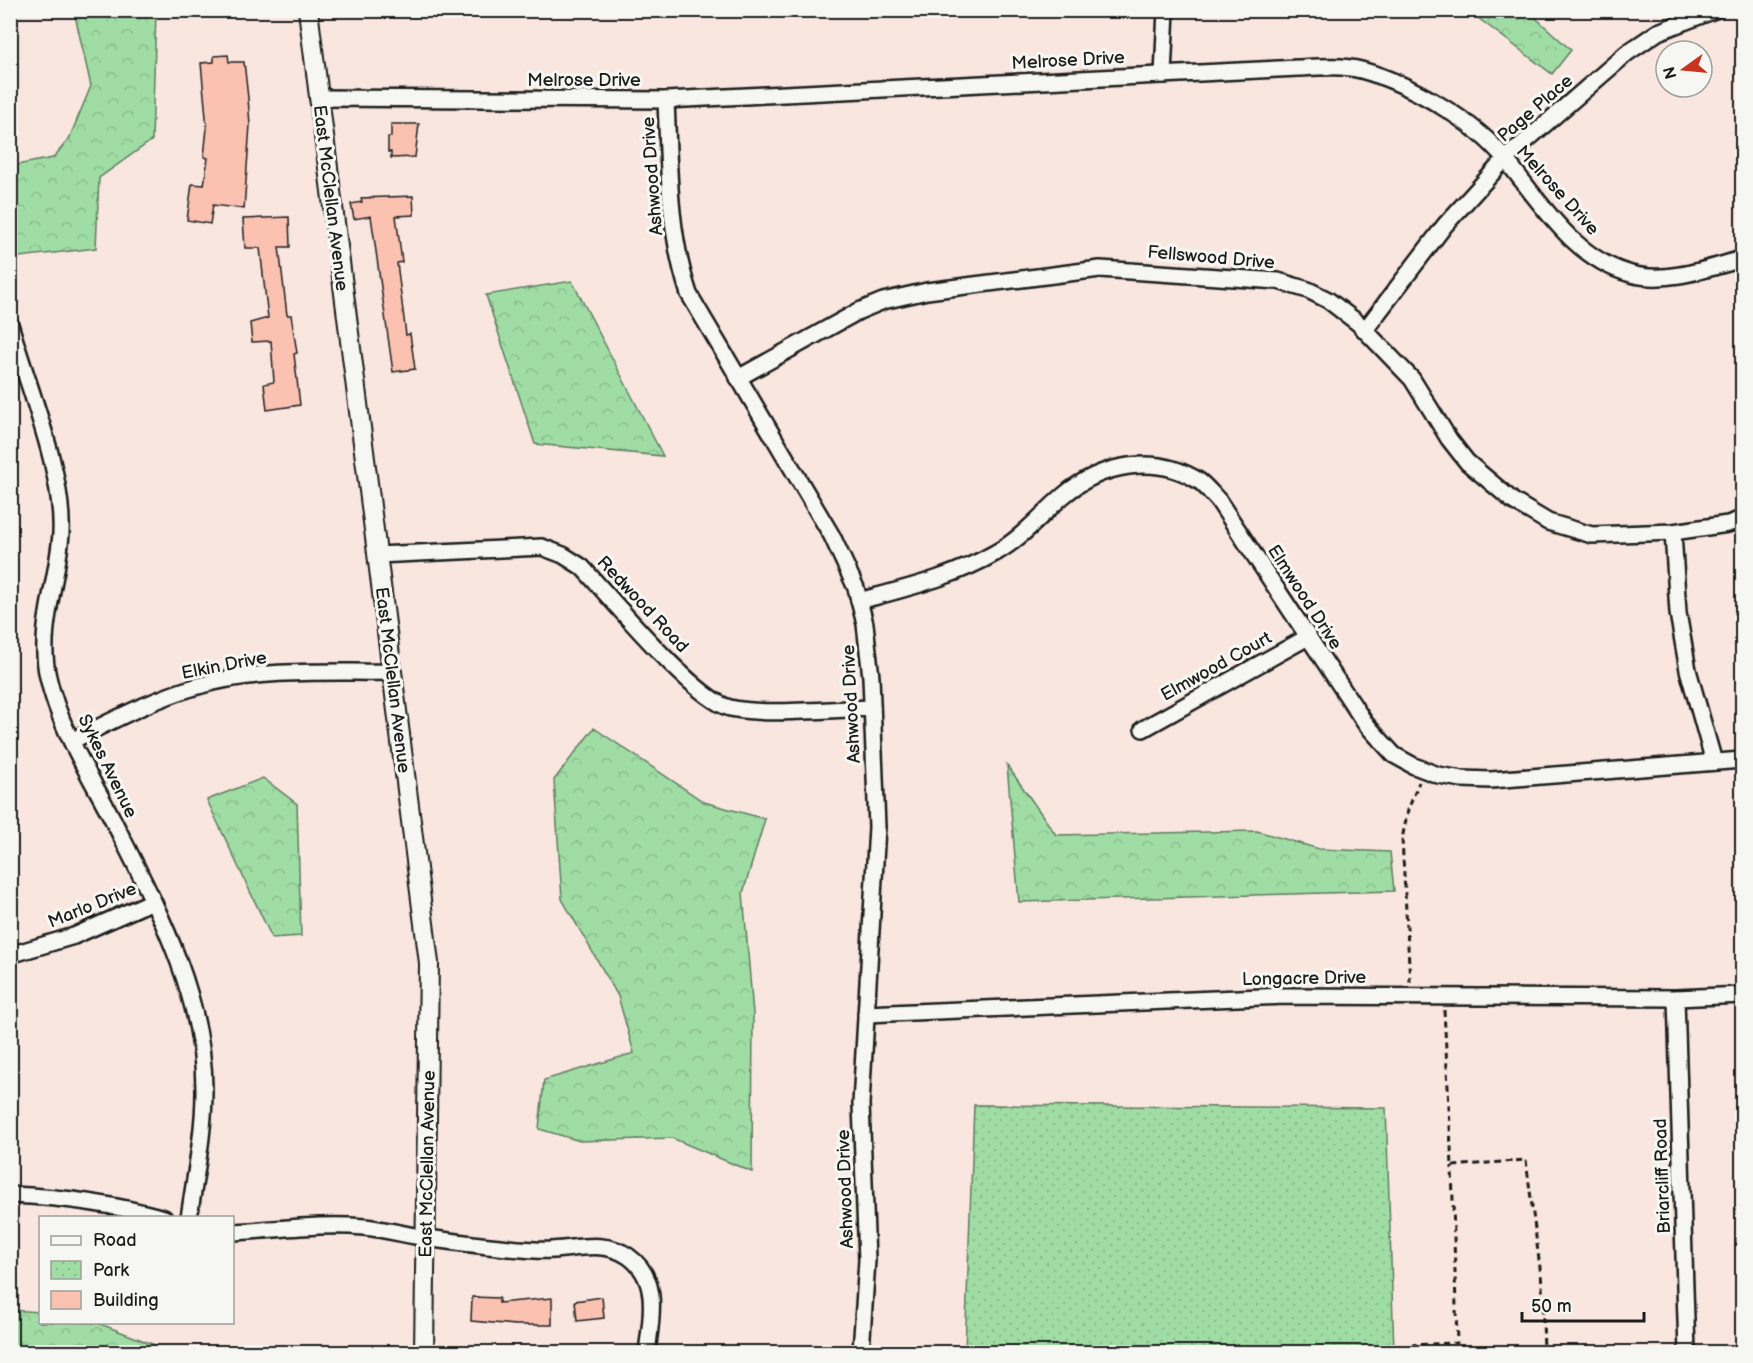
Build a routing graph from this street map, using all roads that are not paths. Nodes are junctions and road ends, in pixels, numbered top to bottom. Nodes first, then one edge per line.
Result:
1 (308, 10) edge
2 (1166, 10) edge
3 (1715, 10) edge
4 (1669, 18) edge
5 (1163, 75) junction
6 (318, 99) junction
7 (666, 100) junction
8 (1505, 159) junction
9 (1743, 259) edge
10 (10, 324) edge
11 (1365, 330) junction
12 (17, 370) edge
13 (738, 378) junction
14 (1743, 519) edge
15 (1673, 532) junction
16 (377, 555) junction
17 (859, 601) junction
18 (1308, 637) junction
19 (392, 672) junction
20 (872, 708) junction
21 (1143, 729) dead end
22 (73, 740) junction
23 (1743, 760) edge
24 (1714, 762) junction
25 (153, 901) junction
26 (10, 955) edge
27 (1743, 994) edge
28 (1676, 998) junction
29 (866, 1014) junction
30 (10, 1195) edge
31 (157, 1216) edge
32 (189, 1216) edge
33 (234, 1232) edge
34 (426, 1238) junction
35 (424, 1353) edge
36 (647, 1353) edge
37 (861, 1353) edge
38 (1687, 1353) edge

1 - 6 street, East McClellan Avenue
2 - 5 street
3 - 4 street, Page Place
4 - 8 street, Page Place
5 - 7 street, Melrose Drive
5 - 8 street, Melrose Drive
6 - 7 street, Melrose Drive
6 - 16 street, East McClellan Avenue
7 - 13 street, Ashwood Drive
8 - 9 street, Melrose Drive
8 - 11 street, Page Place
10 - 12 street, Sykes Avenue
11 - 13 street, Fellswood Drive
11 - 15 street, Fellswood Drive
12 - 22 street, Sykes Avenue
13 - 17 street, Ashwood Drive
14 - 15 street, Fellswood Drive
15 - 24 street
16 - 19 street, East McClellan Avenue
16 - 20 street, Redwood Road
17 - 18 street, Elmwood Drive
17 - 20 street, Ashwood Drive
18 - 21 street, Elmwood Court
18 - 24 street, Elmwood Drive
19 - 22 street, Elkin Drive
19 - 34 street, East McClellan Avenue
20 - 29 street, Ashwood Drive
22 - 25 street, Sykes Avenue
23 - 24 street, Elmwood Drive
25 - 26 street, Marlo Drive
25 - 32 street, Sykes Avenue
27 - 28 street, Longacre Drive
28 - 29 street, Longacre Drive
28 - 38 street, Briarcliff Road
29 - 37 street, Ashwood Drive
30 - 31 street
33 - 34 street
34 - 35 street, East McClellan Avenue
34 - 36 street

